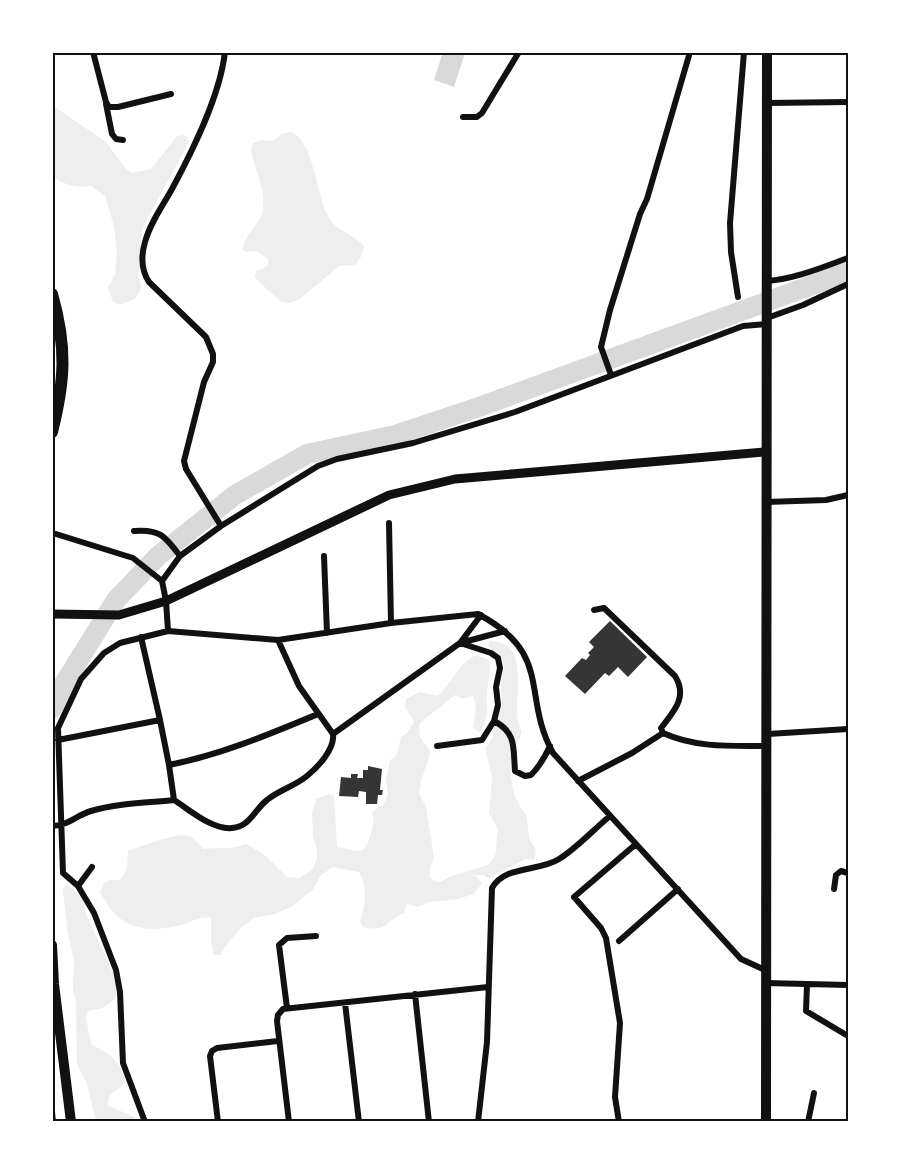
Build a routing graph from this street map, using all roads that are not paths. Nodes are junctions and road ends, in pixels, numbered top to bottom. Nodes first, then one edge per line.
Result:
1 (93, 52) edge
2 (225, 52) edge
3 (519, 52) edge
4 (690, 52) edge
5 (744, 52) edge
6 (767, 52) edge
7 (171, 94) dead end
8 (105, 102) junction
9 (849, 102) edge
10 (767, 103) junction
11 (463, 117) dead end
12 (123, 140) dead end
13 (849, 258) edge
14 (767, 284) junction
15 (849, 284) edge
16 (52, 294) edge
17 (738, 297) dead end
18 (767, 318) junction
19 (610, 373) junction
20 (52, 432) edge
21 (765, 452) junction
22 (849, 495) edge
23 (766, 502) junction
24 (389, 523) dead end
25 (220, 524) junction
26 (134, 531) dead end
27 (56, 534) dead end
28 (179, 554) junction
29 (324, 556) dead end
30 (162, 581) junction
31 (166, 601) junction
32 (594, 610) dead end
33 (52, 614) edge
34 (481, 615) junction
35 (391, 623) junction
36 (168, 631) junction
37 (505, 631) junction
38 (327, 633) junction
39 (141, 638) junction
40 (278, 640) junction
41 (460, 643) junction
42 (318, 714) junction
43 (160, 720) junction
44 (494, 721) junction
45 (849, 729) edge
46 (663, 733) junction
47 (333, 734) junction
48 (768, 734) junction
49 (58, 740) junction
50 (437, 746) dead end
51 (550, 746) junction
52 (767, 746) junction
53 (169, 765) junction
54 (578, 781) junction
55 (174, 800) junction
56 (610, 816) junction
57 (52, 826) edge
58 (61, 826) junction
59 (636, 844) junction
60 (92, 867) dead end
61 (849, 873) edge
62 (78, 886) junction
63 (678, 889) junction
64 (834, 889) dead end
65 (316, 936) dead end
66 (619, 941) dead end
67 (52, 945) edge
68 (765, 970) junction
69 (53, 981) edge
70 (765, 983) junction
71 (807, 984) junction
72 (849, 985) edge
73 (488, 987) junction
74 (416, 994) junction
75 (345, 1003) junction
76 (287, 1008) junction
77 (849, 1036) edge
78 (278, 1041) junction
79 (814, 1093) dead end
80 (52, 1112) edge
81 (53, 1122) edge
82 (71, 1122) edge
83 (145, 1122) edge
84 (218, 1122) edge
85 (289, 1122) edge
86 (359, 1122) edge
87 (429, 1122) edge
88 (478, 1122) edge
89 (619, 1122) edge
90 (766, 1122) edge
91 (808, 1122) edge

1 - 8 street
2 - 25 street
3 - 11 street
4 - 19 street
5 - 17 street
6 - 10 highway
7 - 8 street
8 - 12 street
9 - 10 street
10 - 14 highway
13 - 14 street
14 - 18 highway
15 - 18 street
16 - 20 highway
18 - 19 street
18 - 21 highway
19 - 25 street
21 - 23 highway
21 - 31 main road
22 - 23 street
23 - 48 highway
24 - 35 street
25 - 28 street
26 - 28 street
27 - 30 street
28 - 30 street
29 - 38 street
30 - 31 street
31 - 33 main road
31 - 36 street
32 - 46 street
34 - 35 street
34 - 37 street
34 - 41 street
35 - 38 street
36 - 39 street
36 - 40 street
37 - 41 street
37 - 51 street
38 - 40 street
39 - 43 street
39 - 49 street
40 - 42 street
41 - 44 street
41 - 47 street
42 - 47 street
42 - 53 street
43 - 49 street
43 - 53 street
44 - 50 street
44 - 51 street
45 - 48 street
46 - 52 street
46 - 54 street
47 - 55 street
48 - 52 highway
49 - 58 street
51 - 54 street
52 - 68 highway
53 - 55 street
54 - 56 street
55 - 58 street
56 - 59 street
56 - 73 street
57 - 58 street
58 - 62 street
59 - 63 street
59 - 89 street
60 - 62 street
61 - 64 street
62 - 83 street
63 - 66 street
63 - 68 street
65 - 76 street
67 - 69 highway
68 - 70 highway
69 - 82 highway
70 - 71 street
70 - 90 highway
71 - 72 street
71 - 77 street
73 - 74 street
73 - 88 street
74 - 75 street
74 - 87 street
75 - 76 street
75 - 86 street
76 - 78 street
78 - 84 street
78 - 85 street
79 - 91 street
80 - 81 street

